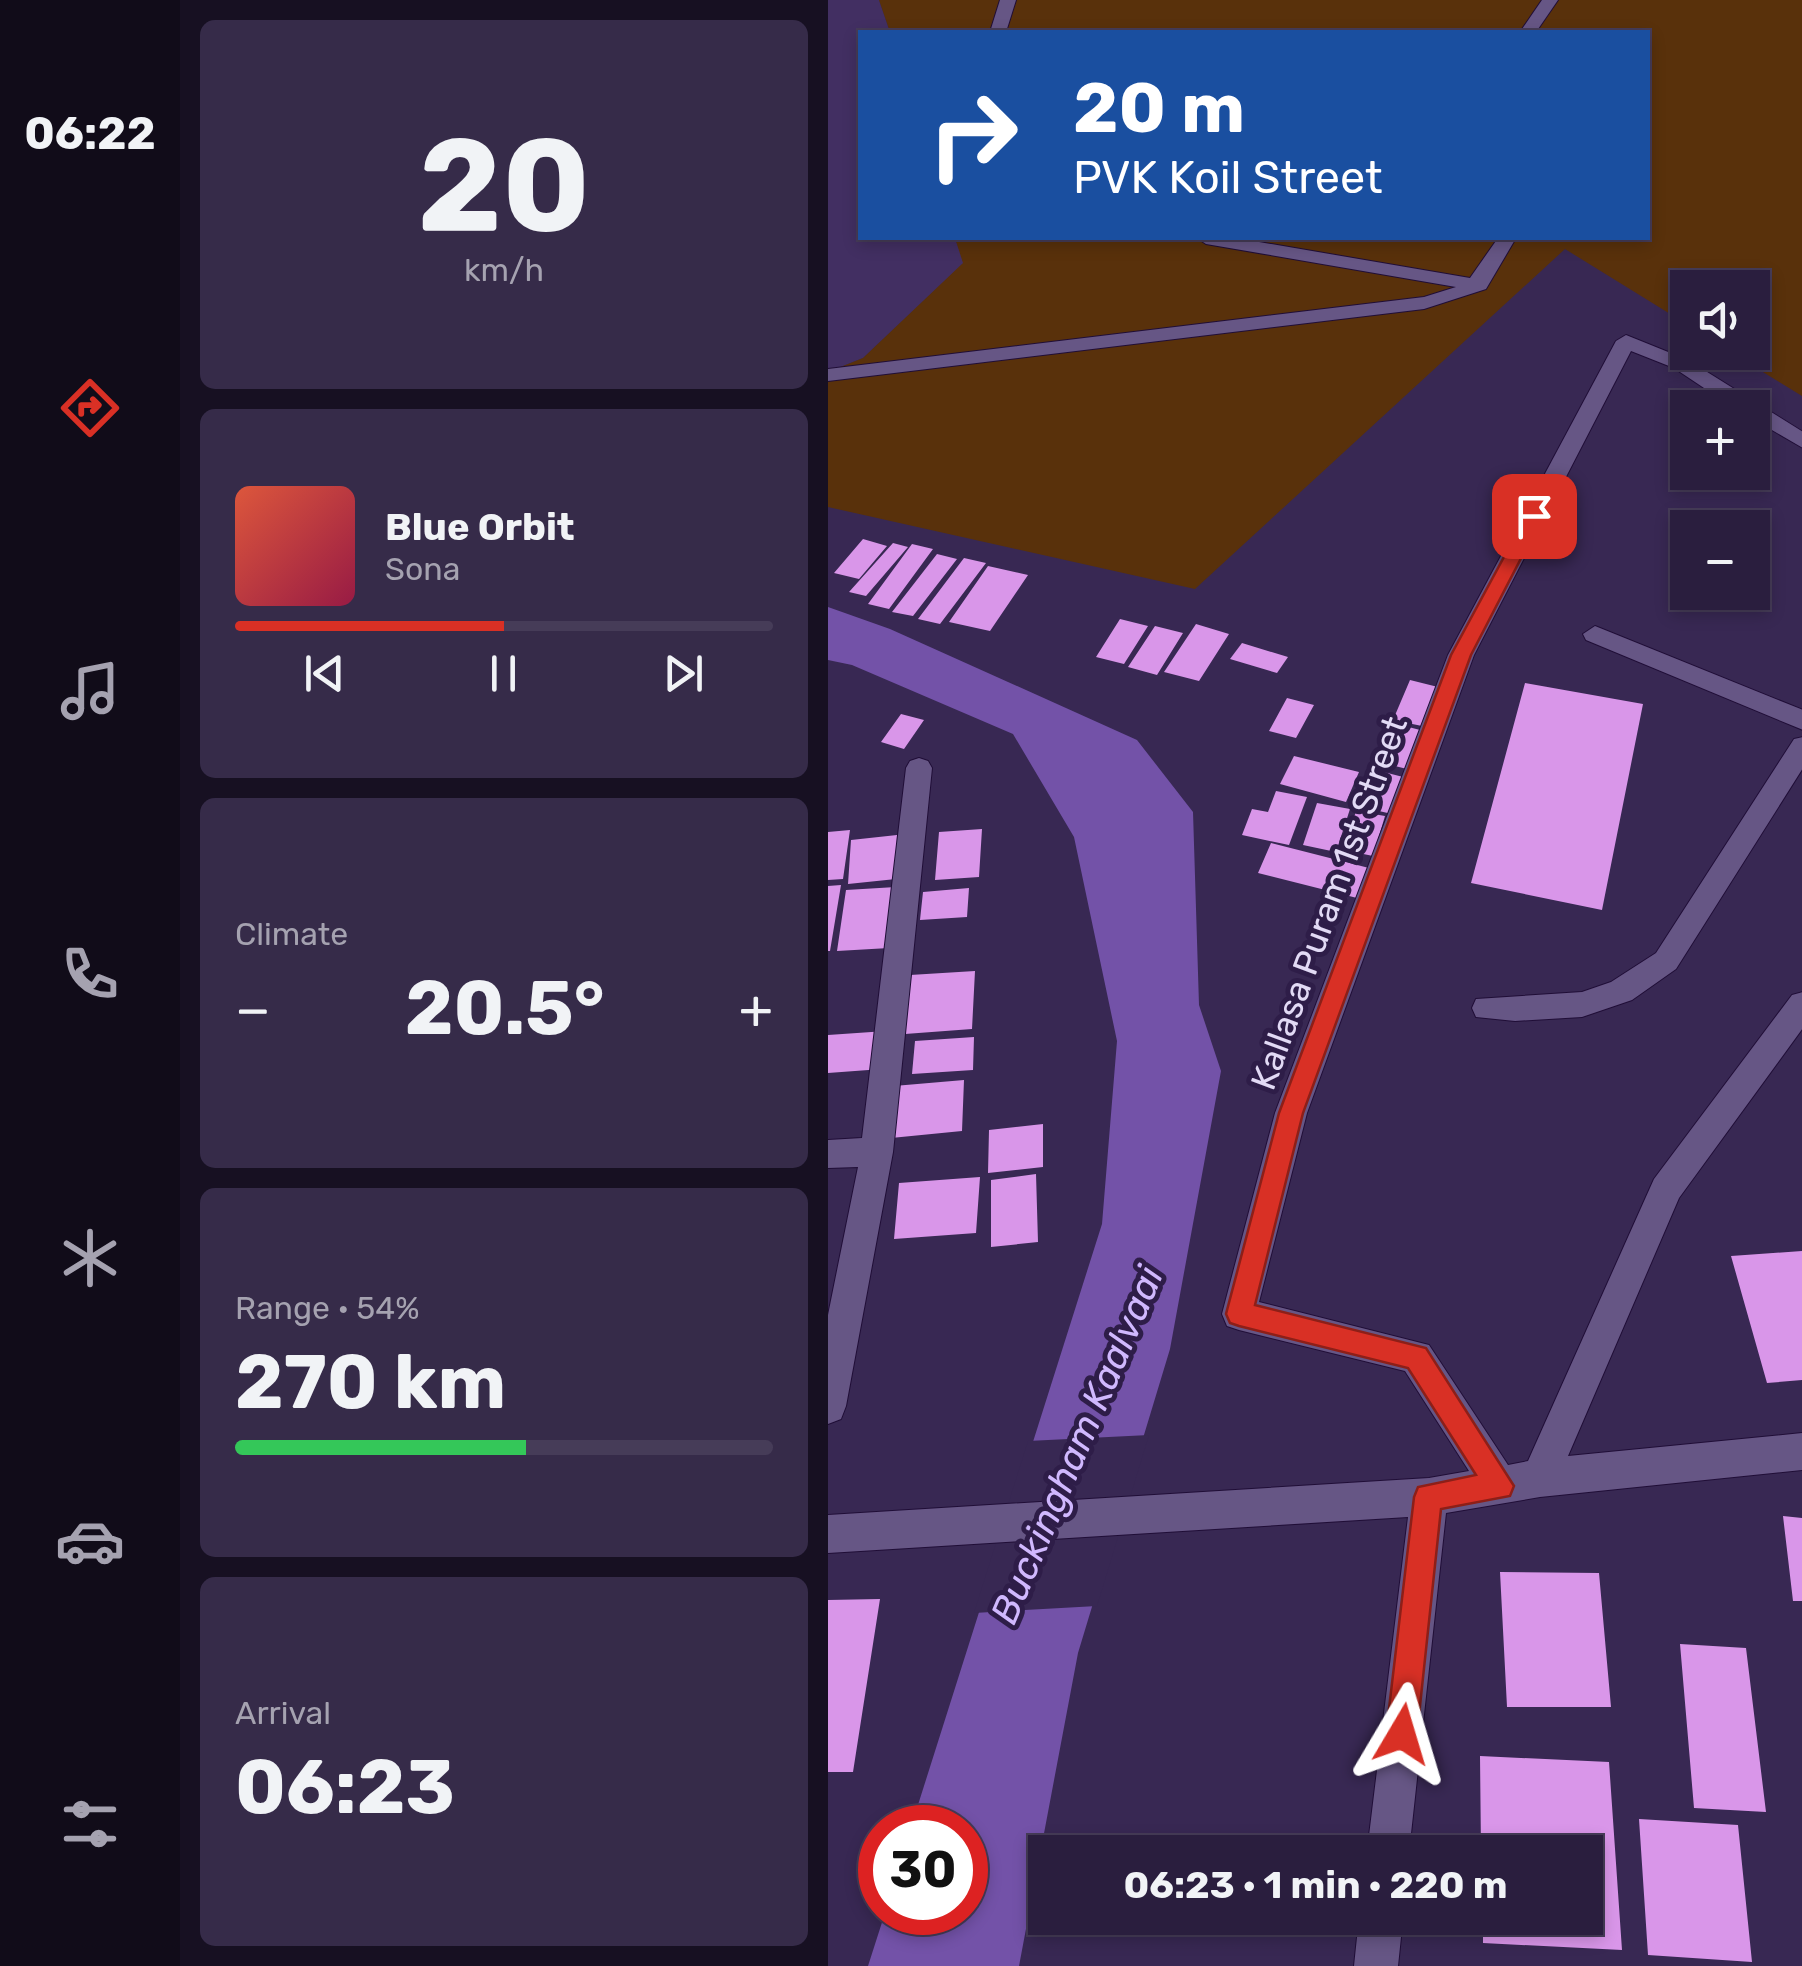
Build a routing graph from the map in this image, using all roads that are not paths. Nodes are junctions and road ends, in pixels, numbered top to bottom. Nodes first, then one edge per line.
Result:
1 (1008, 0) edge
2 (1550, 0) edge
3 (999, 30) edge
4 (1529, 30) edge
5 (1218, 240) edge
6 (1506, 240) edge
7 (1479, 285) junction
8 (828, 375) edge
9 (1722, 390) edge
10 (1770, 421) edge
11 (1802, 442) edge
12 (1595, 634) dead end
13 (1802, 721) edge
14 (1802, 746) edge
15 (918, 768) dead end
16 (1802, 1004) edge
17 (1487, 1008) dead end
18 (877, 1152) junction
19 (828, 1154) edge
20 (828, 1406) edge
21 (1802, 1451) edge
22 (1540, 1478) junction
23 (1500, 1486) junction
24 (1428, 1497) junction
25 (828, 1534) edge
26 (1390, 1835) edge
27 (1379, 1935) edge
28 (1376, 1966) edge

1 - 3 street
2 - 4 street
5 - 7 street
6 - 7 street
7 - 8 street
9 - 23 street, Kallasa Puram 1st Street
10 - 11 street
12 - 13 street
14 - 17 street
15 - 18 street
16 - 22 street
18 - 19 street
18 - 20 street
21 - 22 street
22 - 23 street
23 - 24 street
24 - 25 street
24 - 26 street
27 - 28 street

